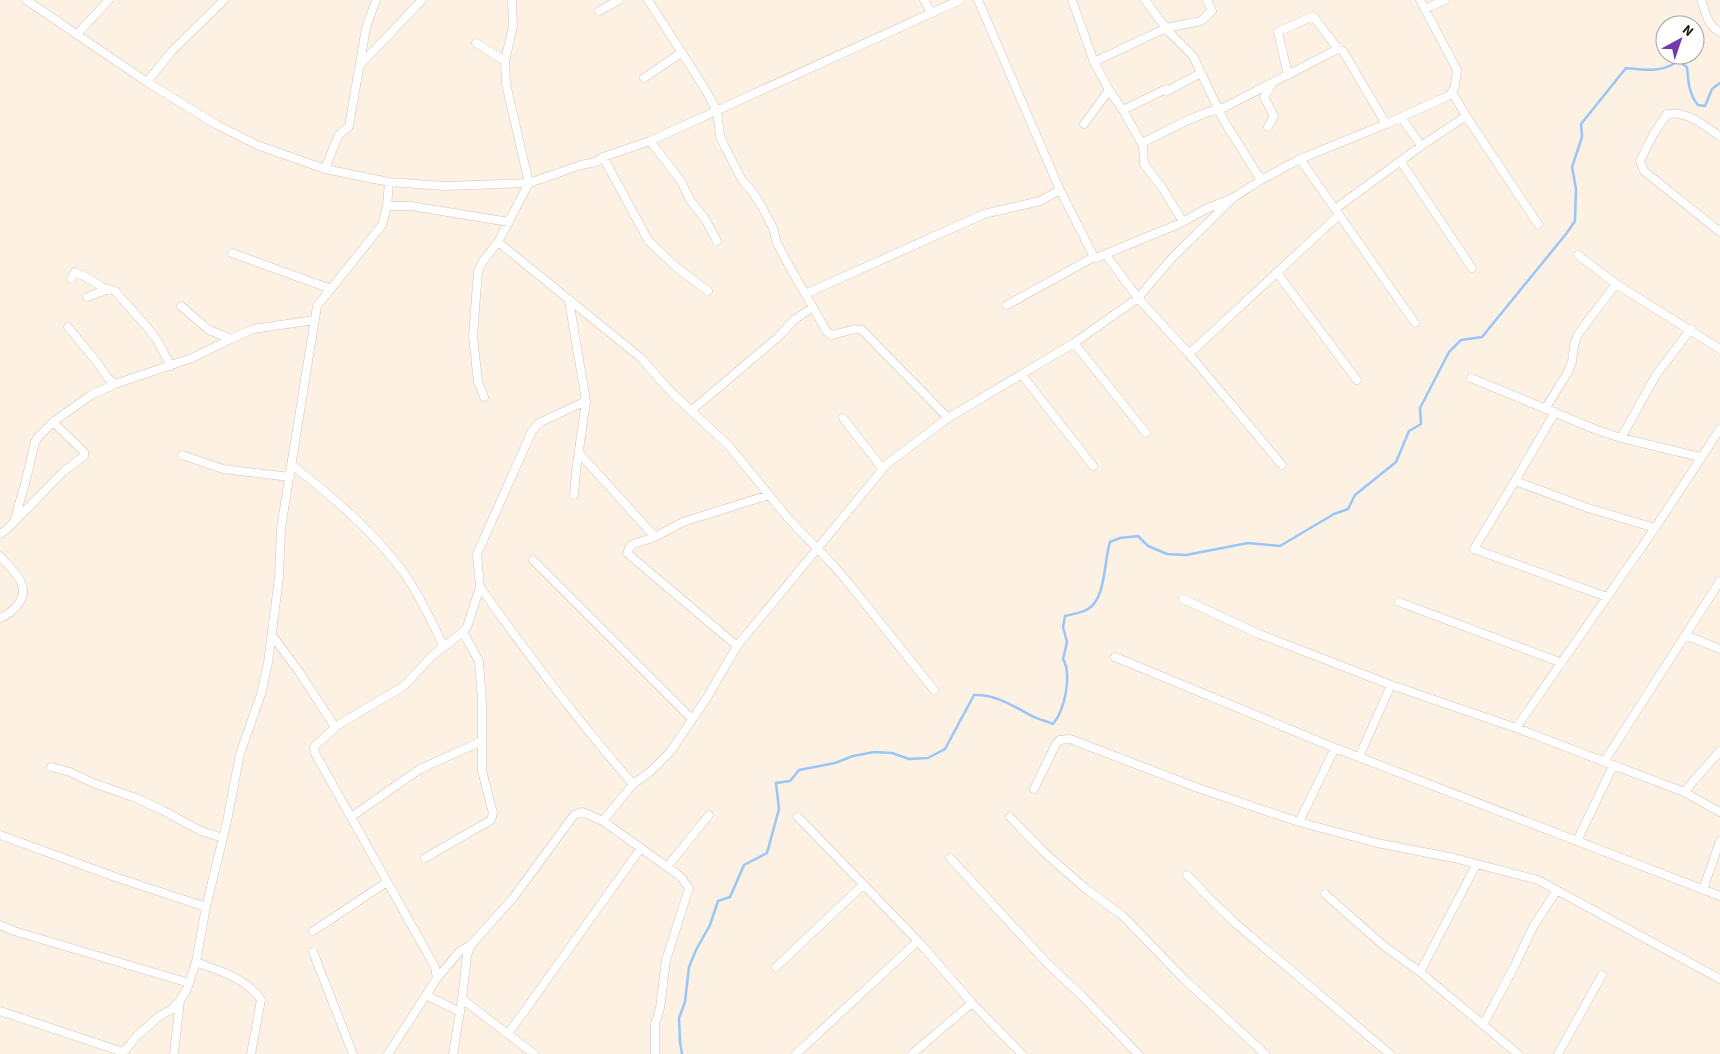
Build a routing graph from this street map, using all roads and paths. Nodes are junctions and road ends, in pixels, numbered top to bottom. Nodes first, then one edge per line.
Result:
1 (26, 0) edge
2 (109, 0) edge
3 (224, 0) edge
4 (376, 0) edge
5 (422, 0) edge
6 (512, 0) edge
7 (619, 0) edge
8 (648, 0) edge
9 (924, 0) edge
10 (960, 0) edge
11 (978, 0) edge
12 (1072, 0) edge
13 (1145, 0) edge
14 (1207, 0) edge
15 (1420, 0) edge
16 (1446, 0) edge
17 (1701, 0) edge
18 (1424, 9) junction
19 (599, 11) dead end
20 (931, 12) junction
21 (1166, 28) junction
22 (1720, 32) edge
23 (77, 34) junction
24 (476, 43) dead end
25 (1338, 49) junction
26 (681, 53) junction
27 (505, 61) junction
28 (1094, 62) junction
29 (360, 64) junction
30 (1201, 73) junction
31 (1288, 75) junction
32 (644, 78) dead end
33 (146, 82) junction
34 (1273, 82) junction
35 (1109, 90) junction
36 (1452, 92) junction
37 (1123, 110) junction
38 (1219, 110) junction
39 (717, 111) junction
40 (1466, 116) junction
41 (1402, 117) junction
42 (1084, 124) dead end
43 (1386, 124) junction
44 (1268, 127) dead end
45 (1720, 136) edge
46 (650, 141) junction
47 (1142, 143) junction
48 (1421, 146) junction
49 (603, 157) junction
50 (1300, 159) junction
51 (1401, 162) junction
52 (325, 169) junction
53 (1261, 180) junction
54 (389, 182) junction
55 (529, 183) junction
56 (1060, 190) junction
57 (1232, 198) junction
58 (387, 206) junction
59 (1337, 212) junction
60 (509, 222) junction
61 (1183, 222) junction
62 (1538, 224) dead end
63 (1720, 232) edge
64 (717, 241) dead end
65 (498, 242) junction
66 (232, 253) dead end
67 (1106, 255) junction
68 (1578, 255) dead end
69 (1094, 257) junction
70 (1472, 268) dead end
71 (1277, 273) junction
72 (71, 279) dead end
73 (1616, 284) junction
74 (109, 289) junction
75 (331, 289) junction
76 (708, 291) dead end
77 (805, 294) junction
78 (87, 297) dead end
79 (1138, 298) junction
80 (569, 301) junction
81 (181, 306) dead end
82 (1007, 306) dead end
83 (812, 308) junction
84 (315, 320) junction
85 (1415, 323) dead end
86 (68, 327) dead end
87 (1691, 330) junction
88 (230, 339) junction
89 (1074, 343) junction
90 (1720, 348) edge
91 (1189, 354) junction
92 (170, 366) junction
93 (1022, 375) junction
94 (1471, 378) dead end
95 (1357, 380) dead end
96 (115, 384) junction
97 (484, 397) dead end
98 (586, 401) junction
99 (1545, 409) junction
100 (692, 410) junction
101 (1555, 412) junction
102 (843, 418) dead end
103 (948, 418) junction
104 (53, 422) junction
105 (1720, 429) edge
106 (1146, 433) dead end
107 (1621, 438) junction
108 (579, 453) junction
109 (182, 456) dead end
110 (1700, 457) junction
111 (292, 465) junction
112 (1282, 465) dead end
113 (1093, 466) dead end
114 (882, 468) junction
115 (290, 477) junction
116 (1515, 481) junction
117 (769, 494) junction
118 (574, 495) dead end
119 (14, 522) junction
120 (1655, 528) junction
121 (0, 534) edge
122 (655, 537) junction
123 (817, 549) junction
124 (0, 556) edge
125 (533, 560) dead end
126 (1720, 581) edge
127 (480, 587) junction
128 (1607, 597) junction
129 (1183, 599) dead end
130 (1399, 602) dead end
131 (0, 618) edge
132 (463, 632) junction
133 (272, 635) junction
134 (1685, 636) junction
135 (737, 646) junction
136 (444, 647) junction
137 (1720, 649) edge
138 (1115, 657) dead end
139 (1562, 663) junction
140 (1390, 685) junction
141 (934, 690) dead end
142 (692, 719) junction
143 (335, 727) junction
144 (1516, 728) junction
145 (482, 741) junction
146 (1336, 748) junction
147 (1720, 751) edge
148 (1359, 757) junction
149 (1604, 762) junction
150 (1613, 766) junction
151 (51, 767) dead end
152 (633, 784) junction
153 (1034, 789) dead end
154 (1684, 792) junction
155 (1720, 812) edge
156 (709, 815) dead end
157 (351, 817) junction
158 (798, 817) dead end
159 (1010, 817) dead end
160 (603, 821) junction
161 (1299, 822) junction
162 (0, 835) edge
163 (223, 838) junction
164 (1577, 841) junction
165 (1720, 841) edge
166 (641, 848) junction
167 (425, 858) dead end
168 (950, 858) dead end
169 (1476, 865) junction
170 (667, 867) junction
171 (1187, 875) dead end
172 (387, 882) junction
173 (864, 884) junction
174 (1703, 889) junction
175 (1557, 890) junction
176 (1325, 894) dead end
177 (1720, 896) edge
178 (206, 907) junction
179 (0, 924) edge
180 (313, 932) dead end
181 (918, 941) junction
182 (471, 945) junction
183 (314, 952) dead end
184 (196, 962) junction
185 (776, 967) dead end
186 (1420, 972) junction
187 (1602, 975) dead end
188 (437, 978) junction
189 (1720, 979) edge
190 (189, 983) junction
191 (426, 995) junction
192 (462, 999) junction
193 (180, 1000) junction
194 (972, 1003) junction
195 (0, 1011) edge
196 (460, 1012) junction
197 (1483, 1025) junction
198 (508, 1034) junction
199 (122, 1053) edge
200 (174, 1054) edge
201 (251, 1054) edge
202 (353, 1054) edge
203 (388, 1054) edge
204 (453, 1054) edge
205 (534, 1054) edge
206 (655, 1054) edge
207 (796, 1054) edge
208 (912, 1054) edge
209 (1022, 1054) edge
210 (1138, 1054) edge
211 (1265, 1054) edge
212 (1390, 1054) edge
213 (1518, 1054) edge
214 (1558, 1054) edge

1 - 23 street
2 - 23 street
3 - 33 street
4 - 29 street
5 - 29 street
6 - 27 street
7 - 19 street
8 - 26 street
9 - 20 street
10 - 20 street
11 - 56 street
12 - 28 street
13 - 21 street
14 - 21 street
15 - 18 street
16 - 18 street
17 - 22 street
18 - 36 street
20 - 39 street
21 - 28 street
21 - 30 street
23 - 33 street
24 - 27 street
25 - 31 street
25 - 31 street
25 - 43 street
26 - 32 street
26 - 39 street
27 - 55 street
28 - 35 street
29 - 52 street
30 - 37 street
30 - 38 street
31 - 34 street
33 - 52 street
34 - 38 street
34 - 44 street
35 - 37 street
35 - 42 street
36 - 40 street
36 - 41 street
37 - 47 street
38 - 47 street
38 - 53 street
39 - 46 street
39 - 77 street
40 - 48 street
40 - 62 street
41 - 43 street
41 - 48 street
43 - 50 street
45 - 63 street
46 - 49 street
46 - 64 street
47 - 61 street
48 - 51 street
49 - 55 street
49 - 76 street
50 - 53 street
50 - 59 street
51 - 59 street
51 - 70 street
52 - 54 street
53 - 57 street
54 - 55 street
54 - 58 street
55 - 60 street
56 - 69 street
56 - 77 street
57 - 61 street
57 - 79 street
58 - 60 street
58 - 75 street
59 - 71 street
59 - 85 street
60 - 65 street
61 - 67 street
65 - 80 street
65 - 97 street
66 - 75 street
67 - 69 street
67 - 79 street
68 - 73 street
69 - 82 street
71 - 91 street
71 - 95 street
72 - 74 street
73 - 87 street
73 - 99 street
74 - 78 street
74 - 92 street
75 - 84 street
77 - 83 street
79 - 89 street
79 - 91 street
80 - 98 street
80 - 100 street
81 - 88 street
83 - 100 street
83 - 103 street
84 - 88 street
84 - 111 street
86 - 96 street
87 - 90 street
87 - 107 street
88 - 92 street
89 - 93 street
89 - 106 street
91 - 112 street
92 - 96 street
93 - 103 street
93 - 113 street
94 - 99 street
96 - 104 street
98 - 108 street
98 - 127 street
99 - 101 street
100 - 117 street
101 - 107 street
101 - 116 street
102 - 114 street
103 - 114 street
104 - 119 street
104 - 119 street
105 - 110 street
107 - 110 street
108 - 118 street
108 - 122 street
109 - 115 street
110 - 120 street
111 - 115 street
111 - 136 street
114 - 123 street
115 - 133 street
116 - 120 street
116 - 128 street
117 - 122 street
117 - 123 street
119 - 121 street
120 - 128 street
122 - 135 street
123 - 135 street
123 - 141 street
124 - 131 street
125 - 142 street
126 - 134 street
127 - 132 street
127 - 152 street
128 - 139 street
129 - 140 street
130 - 139 street
132 - 136 street
132 - 145 street
133 - 143 street
133 - 163 street
134 - 137 street
134 - 149 street
135 - 142 street
136 - 143 street
138 - 146 street
139 - 144 street
140 - 144 street
140 - 148 street
142 - 152 street
143 - 157 street
144 - 149 street
145 - 157 street
145 - 167 street
146 - 148 street
146 - 161 street
147 - 154 street
148 - 164 street
149 - 150 street
150 - 154 street
150 - 164 street
151 - 163 street
152 - 160 street
153 - 161 street
154 - 155 street
156 - 170 street
157 - 172 street
158 - 173 street
159 - 211 street
160 - 166 street
160 - 182 street
161 - 169 street
162 - 178 street
163 - 178 street
164 - 174 street
165 - 174 street
166 - 170 street
166 - 198 street
168 - 210 street
169 - 175 street
169 - 186 street
170 - 206 street
171 - 212 street
172 - 180 street
172 - 188 street
173 - 181 street
173 - 185 street
174 - 177 street
175 - 189 street
175 - 197 street
176 - 186 street
178 - 184 street
179 - 190 street
181 - 194 street
181 - 207 street
182 - 188 street
182 - 192 street
183 - 202 street
184 - 190 street
184 - 201 street
186 - 197 street
187 - 214 street
188 - 191 street
190 - 193 street
191 - 196 street
191 - 203 street
192 - 196 street
192 - 198 street
193 - 199 street
193 - 200 street
194 - 208 street
194 - 209 street
195 - 199 street
196 - 204 street
197 - 213 street
198 - 205 street

